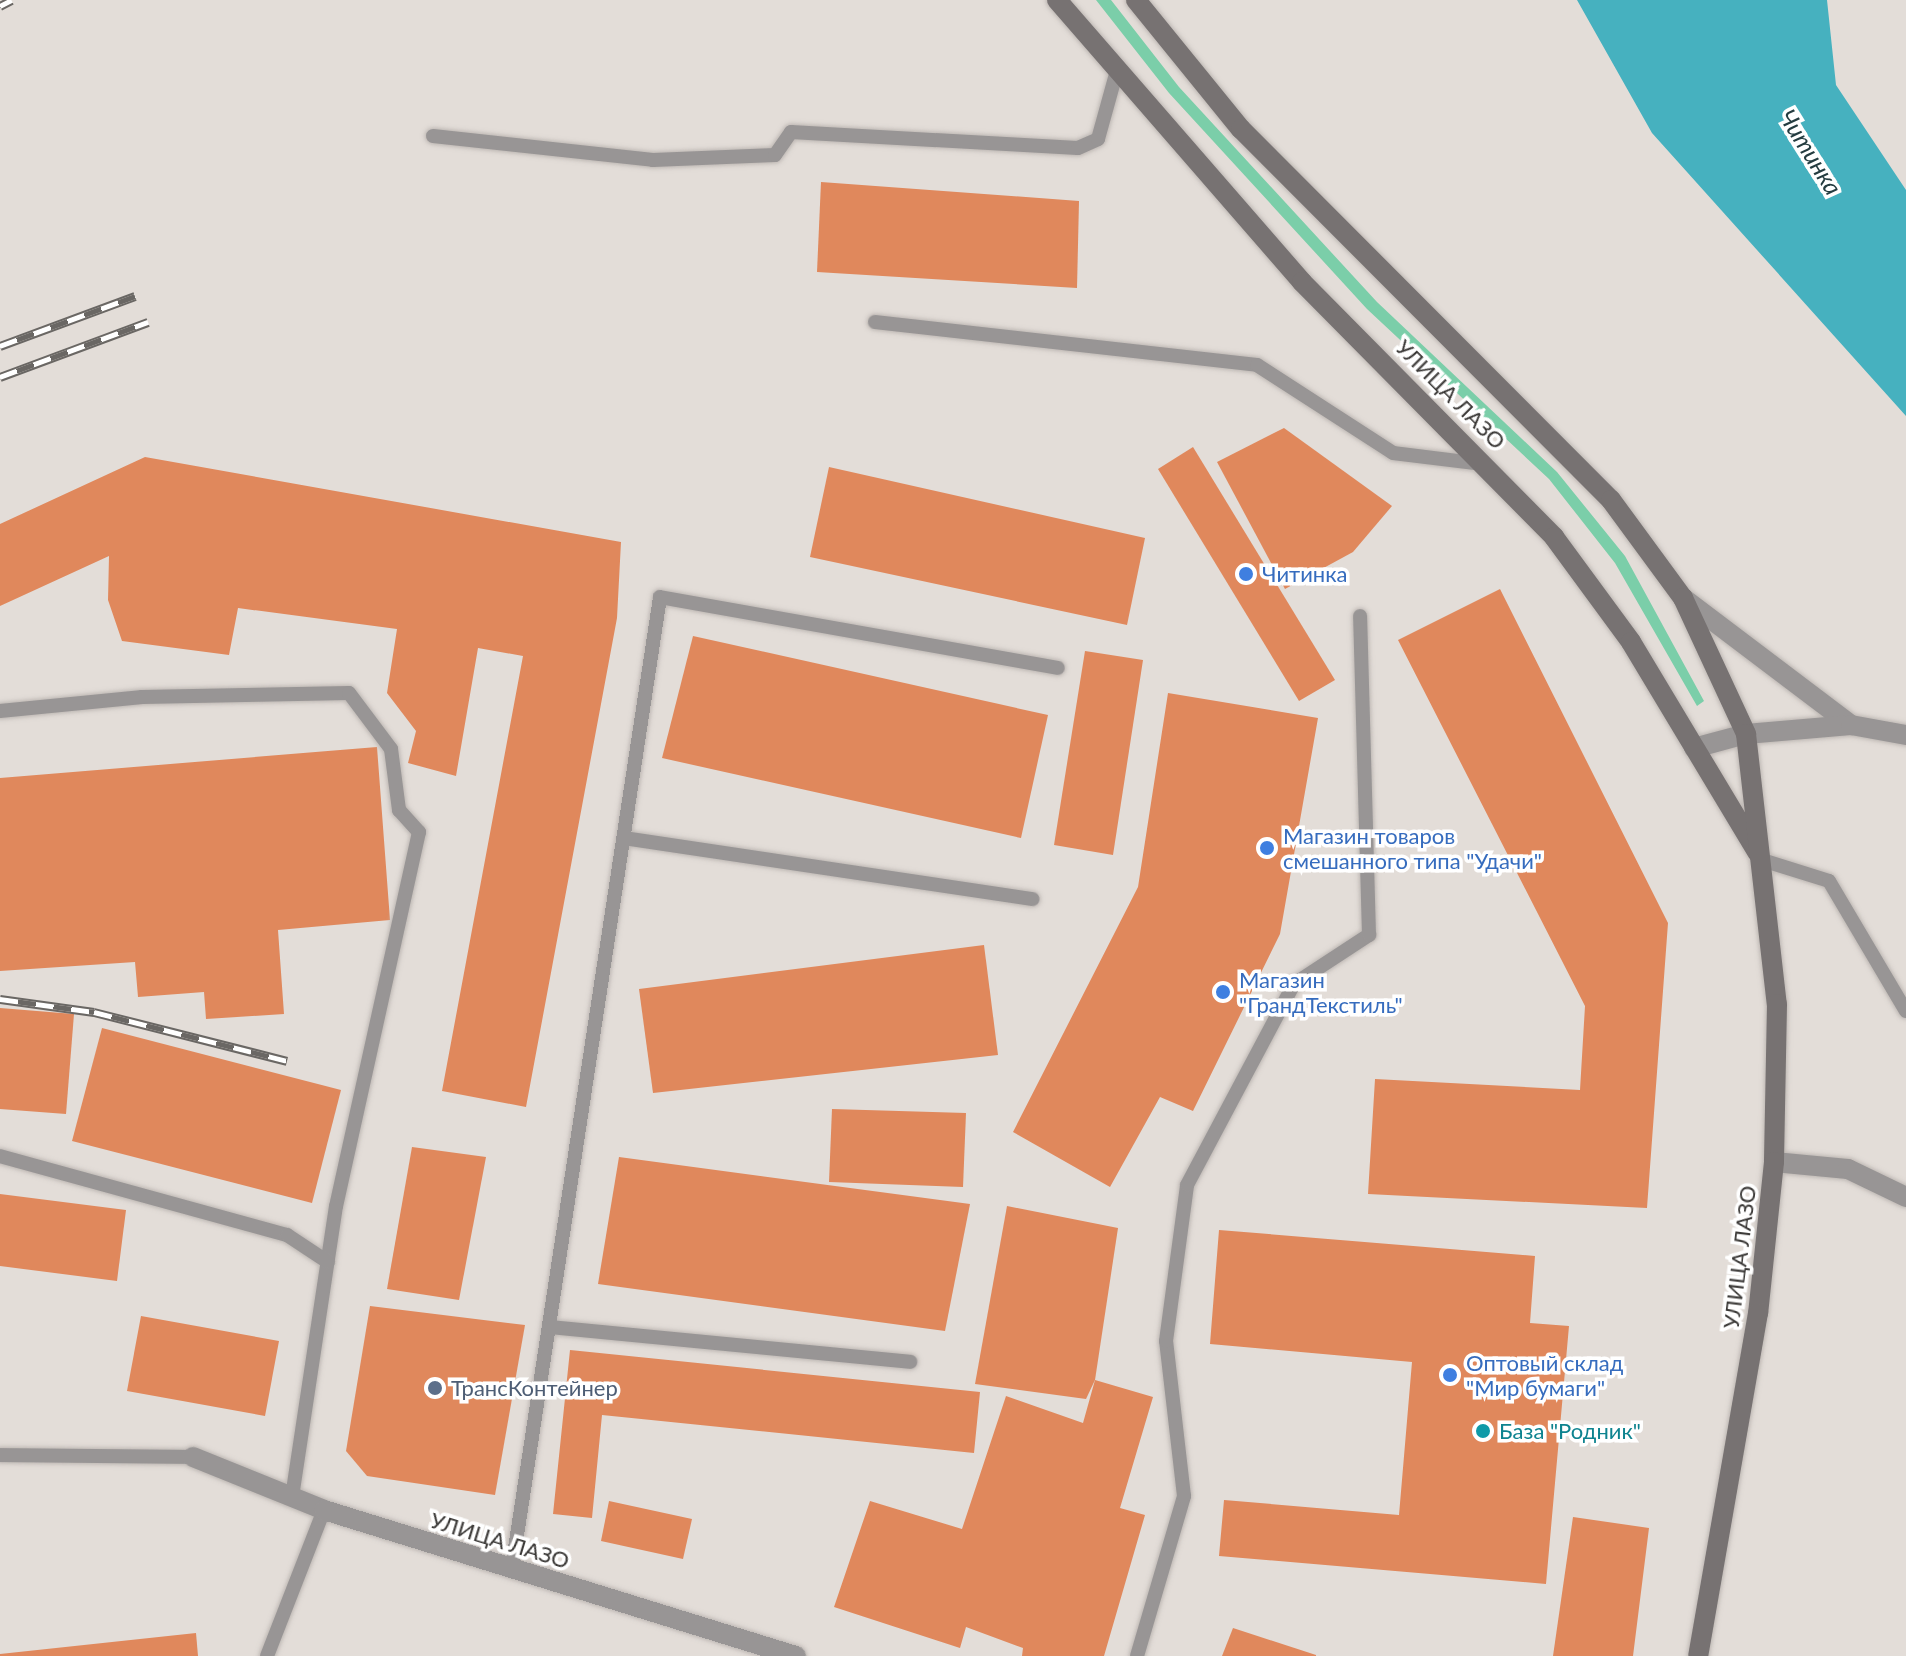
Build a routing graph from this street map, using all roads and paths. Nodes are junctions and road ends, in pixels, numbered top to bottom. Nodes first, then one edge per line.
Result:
1 (1057, 0) edge
2 (1136, 0) edge
3 (1116, 74) junction
4 (433, 136) dead end
5 (875, 322) dead end
6 (1488, 464) junction
7 (1683, 598) junction
8 (1360, 616) dead end
9 (1058, 668) dead end
10 (0, 711) edge
11 (1851, 725) junction
12 (1746, 734) junction
13 (1906, 735) edge
14 (1694, 748) junction
15 (624, 838) junction
16 (1762, 860) junction
17 (1032, 899) dead end
18 (1906, 1011) edge
19 (0, 1156) edge
20 (1774, 1162) junction
21 (1906, 1197) edge
22 (328, 1262) junction
23 (549, 1327) junction
24 (910, 1362) dead end
25 (0, 1455) edge
26 (193, 1457) joint
27 (292, 1498) junction
28 (324, 1510) junction
29 (512, 1568) junction
30 (267, 1656) edge
31 (796, 1656) edge
32 (1137, 1656) edge
33 (1698, 1656) edge

1 - 3 main road, УЛИЦА ЛАЗО
2 - 7 main road, УЛИЦА ЛАЗО
3 - 4 lane
3 - 6 main road, УЛИЦА ЛАЗО
5 - 6 lane
6 - 14 main road, УЛИЦА ЛАЗО
7 - 11 street
7 - 12 main road, УЛИЦА ЛАЗО
8 - 32 lane
9 - 15 lane
10 - 22 lane
11 - 12 street
11 - 13 street
12 - 14 street
12 - 16 main road, УЛИЦА ЛАЗО
14 - 16 main road, УЛИЦА ЛАЗО
15 - 17 lane
15 - 23 lane
16 - 18 lane
16 - 20 main road, УЛИЦА ЛАЗО
19 - 22 lane
20 - 21 street
20 - 33 main road, УЛИЦА ЛАЗО
22 - 27 lane
23 - 24 lane
23 - 29 lane
25 - 26 lane
26 - 27 street, УЛИЦА ЛАЗО
27 - 28 street, УЛИЦА ЛАЗО
28 - 29 street, УЛИЦА ЛАЗО
28 - 30 lane
29 - 31 street, УЛИЦА ЛАЗО

